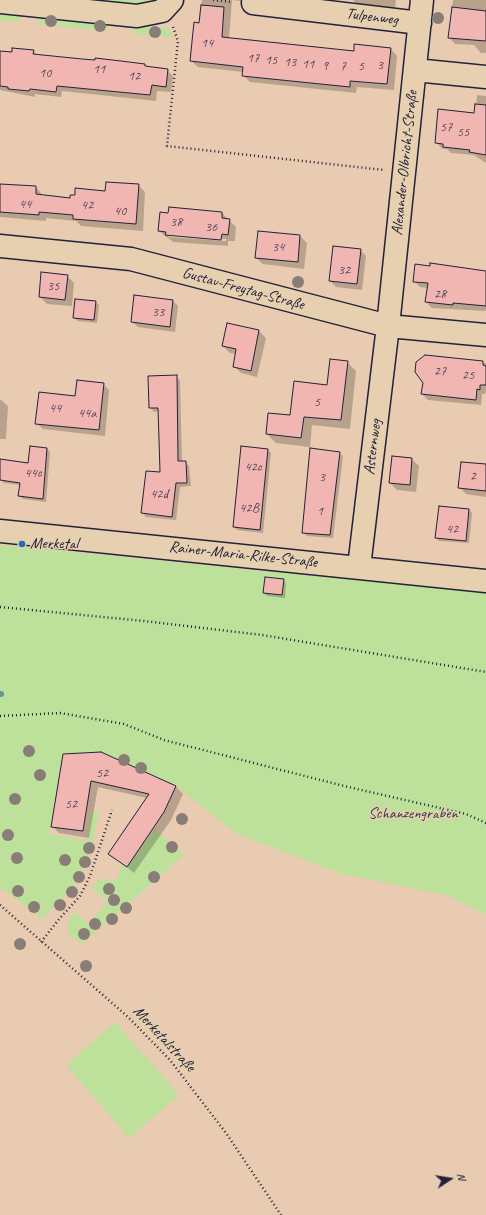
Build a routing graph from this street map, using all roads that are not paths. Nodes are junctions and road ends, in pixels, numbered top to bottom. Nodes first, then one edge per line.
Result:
1 (422, 0) edge
2 (0, 2) edge
3 (253, 3) dead end
4 (167, 6) edge
5 (420, 23) junction
6 (415, 70) junction
7 (486, 77) edge
8 (0, 246) edge
9 (388, 326) junction
10 (486, 335) edge
11 (0, 531) edge
12 (359, 567) junction
13 (486, 581) edge

1 - 5 street, Alexander-Olbricht-Straße
2 - 4 street
3 - 5 street, Tulpenweg
5 - 6 street, Alexander-Olbricht-Straße
6 - 7 street
6 - 9 street, Alexander-Olbricht-Straße
8 - 9 street, Gustav-Freytag-Straße
9 - 10 street, Gustav-Freytag-Straße
9 - 12 street, Asternweg
11 - 12 street, Rainer-Maria-Rilke-Straße
12 - 13 street, Rainer-Maria-Rilke-Straße

